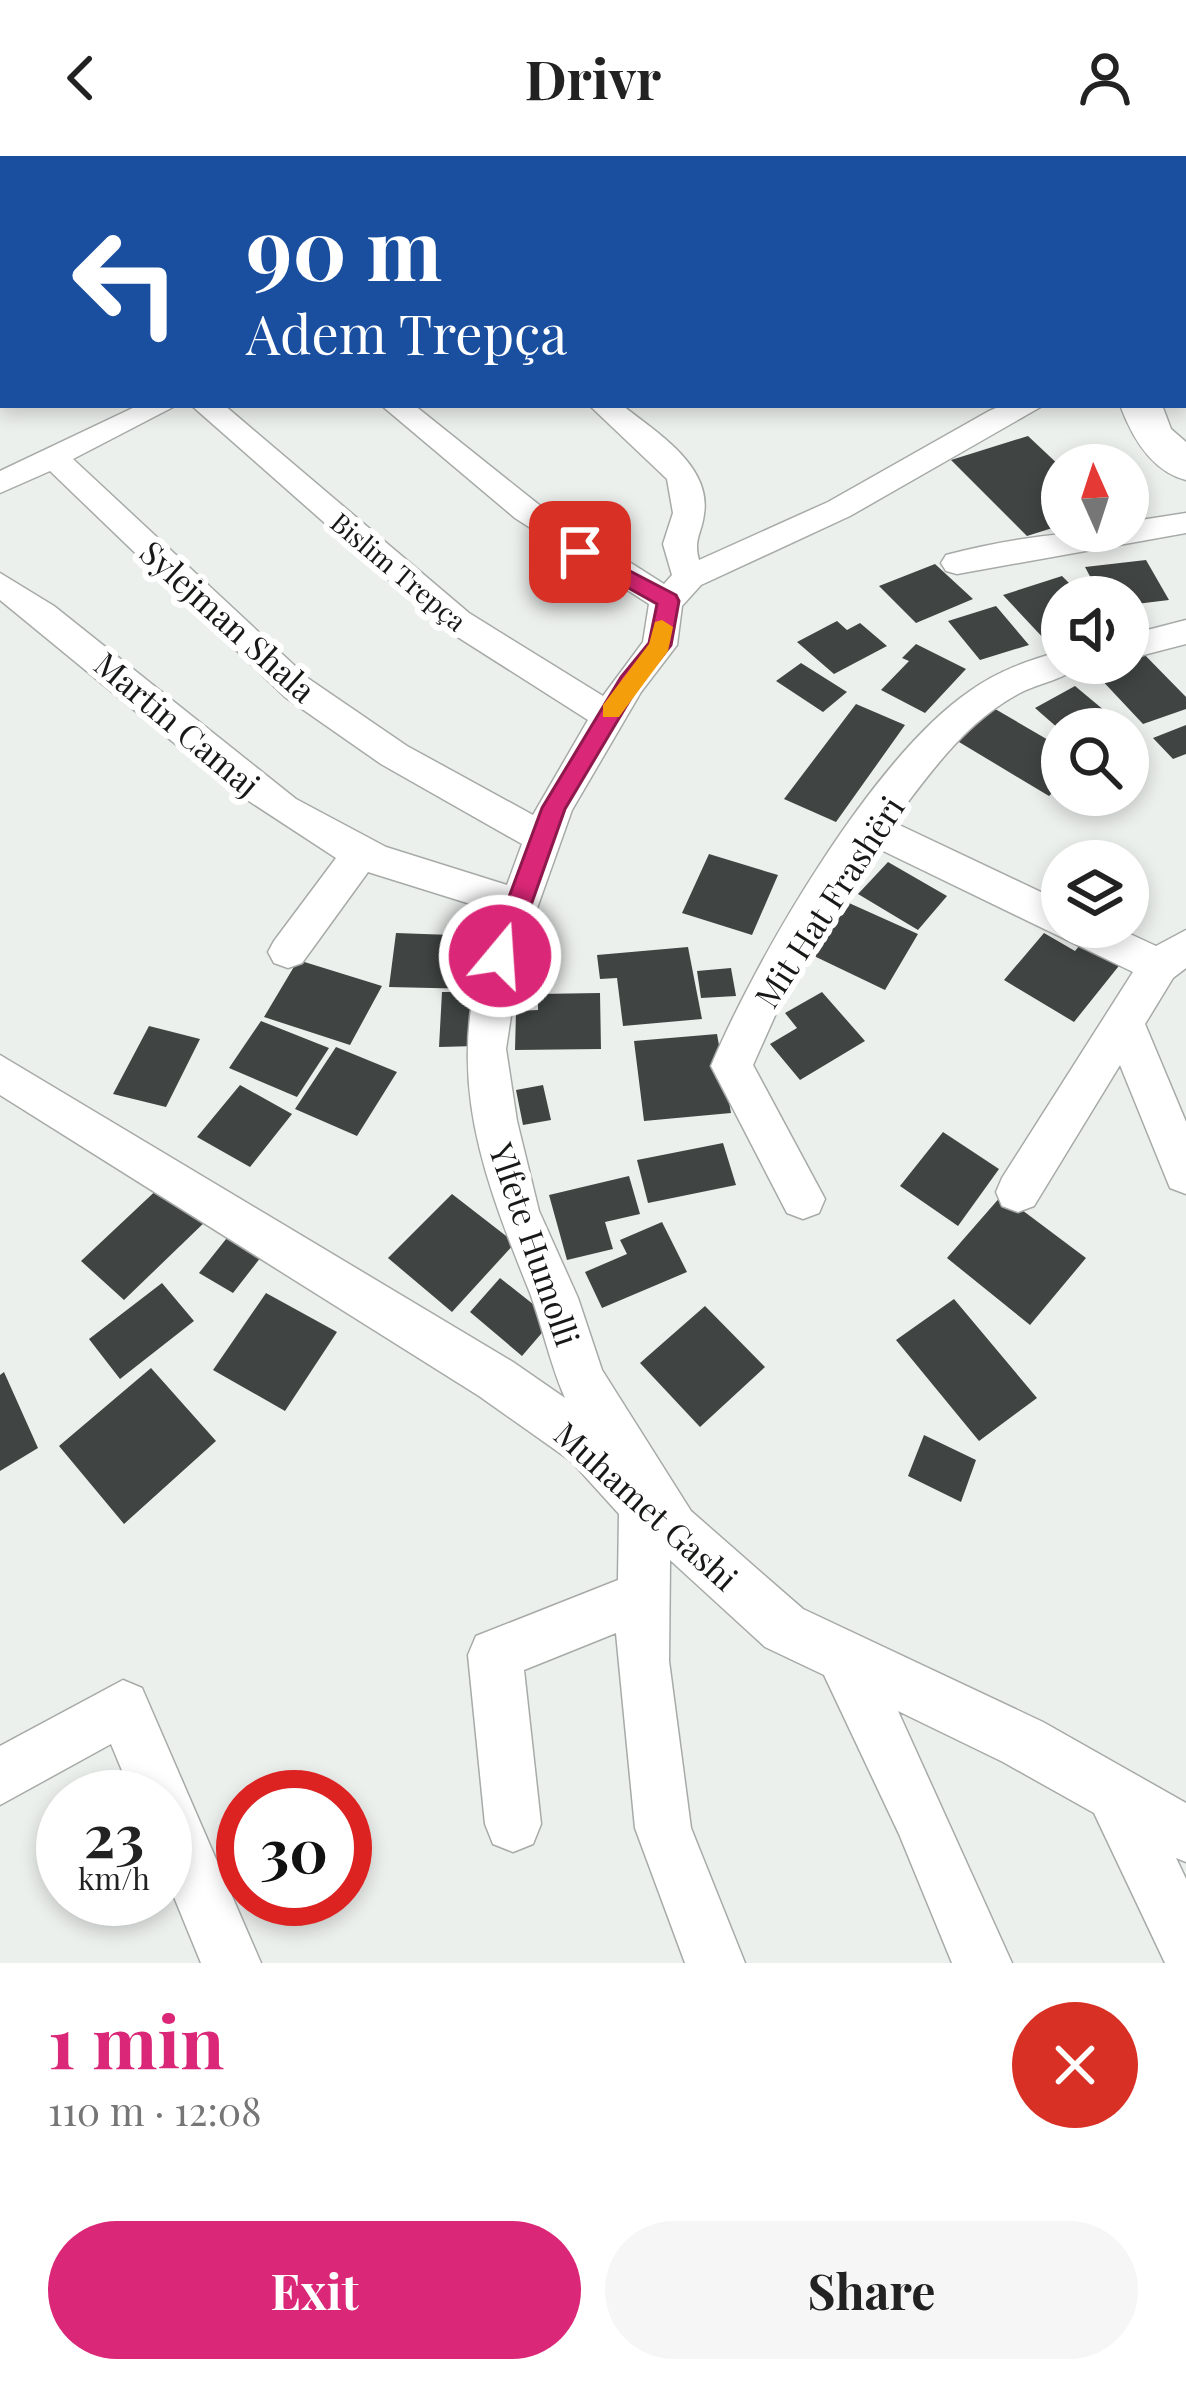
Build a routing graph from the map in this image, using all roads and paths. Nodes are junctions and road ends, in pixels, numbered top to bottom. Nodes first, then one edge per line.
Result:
1 (156, 408) edge
2 (209, 408) edge
3 (399, 408) edge
4 (608, 408) edge
5 (1021, 408) edge
6 (1142, 408) edge
7 (53, 458) junction
8 (1186, 466) edge
9 (0, 483) edge
10 (1186, 523) edge
11 (957, 563) dead end
12 (0, 584) edge
13 (679, 589) junction
14 (1186, 632) edge
15 (1149, 641) edge
16 (1041, 668) edge
17 (608, 716) junction
18 (870, 828) junction
19 (542, 837) junction
20 (363, 850) junction
21 (518, 904) junction
22 (1041, 910) edge
23 (288, 952) dead end
24 (1173, 956) edge
25 (1123, 1022) junction
26 (0, 1073) edge
27 (1186, 1174) edge
28 (1018, 1192) dead end
29 (803, 1199) dead end
30 (658, 1515) junction
31 (646, 1595) junction
32 (843, 1657) junction
33 (150, 1770) edge
34 (0, 1777) edge
35 (1115, 1796) junction
36 (513, 1824) dead end
37 (1186, 1834) edge
38 (192, 1871) edge
39 (1186, 1942) edge
40 (231, 1963) edge
41 (715, 1963) edge
42 (982, 1963) edge

1 - 7 street
2 - 17 street, Bislim Trepça
3 - 13 street
4 - 13 street
5 - 13 street
6 - 8 street
7 - 9 street
7 - 19 street, Sylejman Shala
10 - 11 street
12 - 20 street, Martin Camaj
13 - 17 street, Ylfete Humolli
14 - 15 street
16 - 18 street, Mit Hat Frashëri
17 - 19 street, Ylfete Humolli
18 - 22 street
18 - 29 street, Mit Hat Frashëri
19 - 21 street, Ylfete Humolli
20 - 21 street, Martin Camaj
20 - 23 street
21 - 30 street, Ylfete Humolli
24 - 25 street
25 - 27 street
25 - 28 street
26 - 30 street, Muhamet Gashi
30 - 31 street
30 - 32 street, Muhamet Gashi
31 - 36 street
31 - 41 street
32 - 35 street, Muhamet Gashi
32 - 42 street
33 - 34 street
35 - 37 street, Muhamet Gashi
35 - 39 street
38 - 40 street

